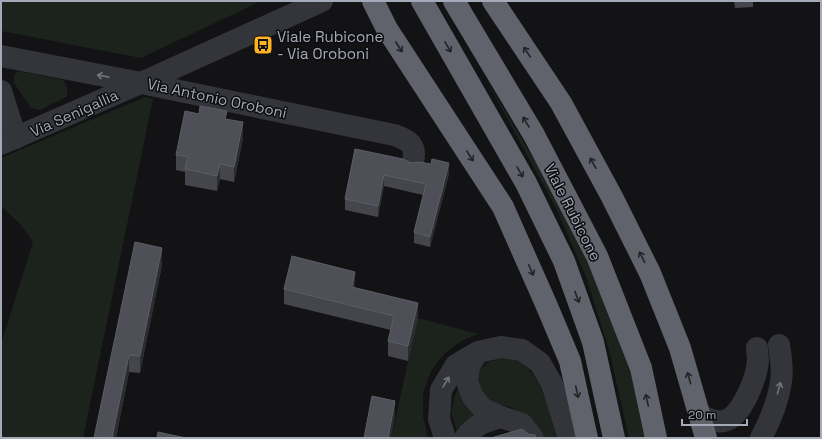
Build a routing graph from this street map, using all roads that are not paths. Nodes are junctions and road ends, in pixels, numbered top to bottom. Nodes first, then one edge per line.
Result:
1 (322, 1) edge
2 (373, 1) edge
3 (422, 1) edge
4 (454, 1) edge
5 (493, 1) edge
6 (1, 56) edge
7 (141, 83) junction
8 (1, 91) edge
9 (9, 141) edge
10 (413, 162) edge
11 (779, 345) dead end
12 (757, 348) dead end
13 (478, 352) junction
14 (700, 415) junction
15 (501, 417) junction
16 (726, 430) edge
17 (445, 438) edge
18 (465, 438) edge
19 (533, 438) edge
20 (569, 438) edge
21 (587, 438) edge
22 (614, 438) edge
23 (656, 438) edge
24 (706, 438) edge
25 (761, 438) edge

1 - 7 street, Via Senigallia
2 -> 21 highway
3 -> 22 highway, Viale Rubicone
23 -> 4 highway, Viale Rubicone
14 -> 5 highway
7 -> 6 street, Via Antonio Oroboni
7 - 9 street, Via Senigallia
7 - 10 street, Via Antonio Oroboni
8 - 9 street
25 -> 11 street
12 - 16 street
13 - 15 street
17 -> 13 street
13 - 20 street
14 - 16 street
14 - 24 highway
15 - 18 street
15 - 19 street

